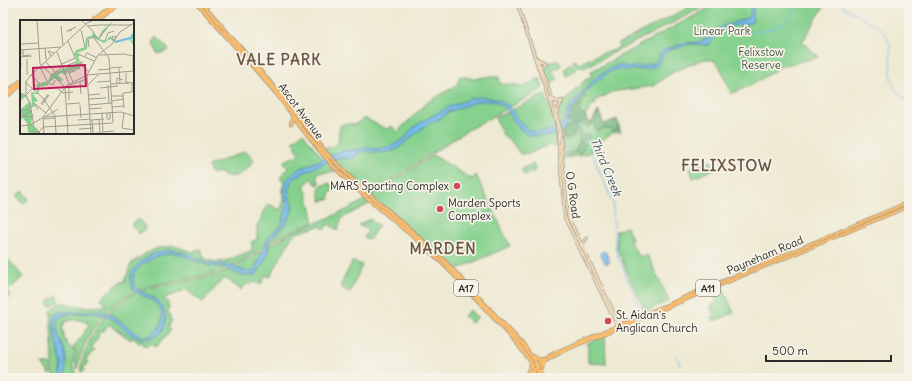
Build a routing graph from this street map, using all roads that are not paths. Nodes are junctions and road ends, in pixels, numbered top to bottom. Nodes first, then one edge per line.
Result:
1 (115, 3) edge
2 (119, 3) edge
3 (197, 3) edge
4 (202, 3) edge
5 (517, 3) edge
6 (94, 20) edge
7 (98, 20) edge
8 (535, 56) junction
9 (538, 60) junction
10 (541, 68) junction
11 (20, 82) edge
12 (20, 85) edge
13 (273, 85) junction
14 (546, 86) junction
15 (273, 90) junction
16 (277, 90) junction
17 (549, 93) junction
18 (4, 94) edge
19 (552, 98) junction
20 (3, 100) edge
21 (553, 106) junction
22 (556, 114) junction
23 (292, 115) junction
24 (302, 115) dead end
25 (303, 123) junction
26 (291, 124) dead end
27 (558, 124) junction
28 (325, 155) junction
29 (909, 202) edge
30 (909, 206) edge
31 (894, 210) junction
32 (587, 238) dead end
33 (578, 242) junction
34 (581, 245) junction
35 (432, 251) junction
36 (458, 280) junction
37 (464, 281) junction
38 (464, 286) junction
39 (600, 287) junction
40 (696, 292) junction
41 (701, 293) junction
42 (687, 298) junction
43 (688, 302) dead end
44 (616, 318) junction
45 (627, 322) junction
46 (497, 323) junction
47 (502, 324) junction
48 (619, 326) junction
49 (504, 330) junction
50 (530, 354) junction
51 (531, 361) junction
52 (544, 361) junction
53 (535, 367) junction
54 (529, 373) junction
55 (536, 377) edge
56 (540, 377) edge
57 (522, 378) edge
58 (525, 378) edge

1 - 6 highway
2 - 7 highway
3 - 15 highway, Ascot Avenue / A17
4 - 13 highway, Ascot Avenue / A17
5 - 8 main road, O G Road
8 - 9 main road, O G Road
8 - 14 main road, O G Road
9 - 10 main road, O G Road
9 - 10 main road
10 - 14 main road, O G Road
11 - 18 highway
12 - 20 highway
13 - 15 highway
13 - 16 highway, Ascot Avenue / A17
14 - 17 main road, O G Road
15 - 16 highway
15 - 23 highway, Ascot Avenue / A17
16 - 25 highway, Ascot Avenue / A17
17 - 19 main road, O G Road
17 - 21 main road, O G Road
19 - 21 main road, O G Road
19 - 22 main road
21 - 22 main road, O G Road
21 - 27 main road, O G Road
22 - 27 main road, O G Road
23 - 26 highway
23 - 28 highway, Ascot Avenue / A17
24 - 25 highway
25 - 28 highway, Ascot Avenue / A17
27 - 33 main road, O G Road
28 - 35 highway, Ascot Avenue / A17
29 - 31 main road, Payneham Road / A11
30 - 31 main road, Payneham Road / A11
31 - 40 main road, Payneham Road / A11
31 - 41 main road, Payneham Road / A11
32 - 34 main road
33 - 34 main road, O G Road
33 - 39 main road, O G Road
34 - 39 main road, O G Road
35 - 36 highway, A17
35 - 37 highway, A17
36 - 37 highway
36 - 38 highway, A17
37 - 38 highway
37 - 47 highway, A17
38 - 46 highway, A17
39 - 44 main road, O G Road
39 - 48 main road, O G Road
40 - 41 main road
40 - 42 main road, Payneham Road / A11
41 - 42 main road, Payneham Road / A11
42 - 43 main road
42 - 45 main road, Payneham Road / A11
42 - 48 main road, Payneham Road / A11
44 - 45 main road
44 - 48 main road, O G Road
45 - 48 main road, Payneham Road / A11
46 - 47 highway
46 - 49 highway, A17
47 - 49 highway
47 - 50 highway, A17
48 - 52 main road, Payneham Road / A11
49 - 51 highway, A17
50 - 52 highway
50 - 53 highway, A17
51 - 53 highway, A17
51 - 54 highway
52 - 53 main road, Payneham Road / A11
52 - 56 highway
53 - 54 main road, Payneham Road / A11
53 - 55 highway, A17
53 - 56 highway, A17
54 - 55 highway
54 - 57 main road, Payneham Road / A11
54 - 58 main road, Payneham Road / A11

